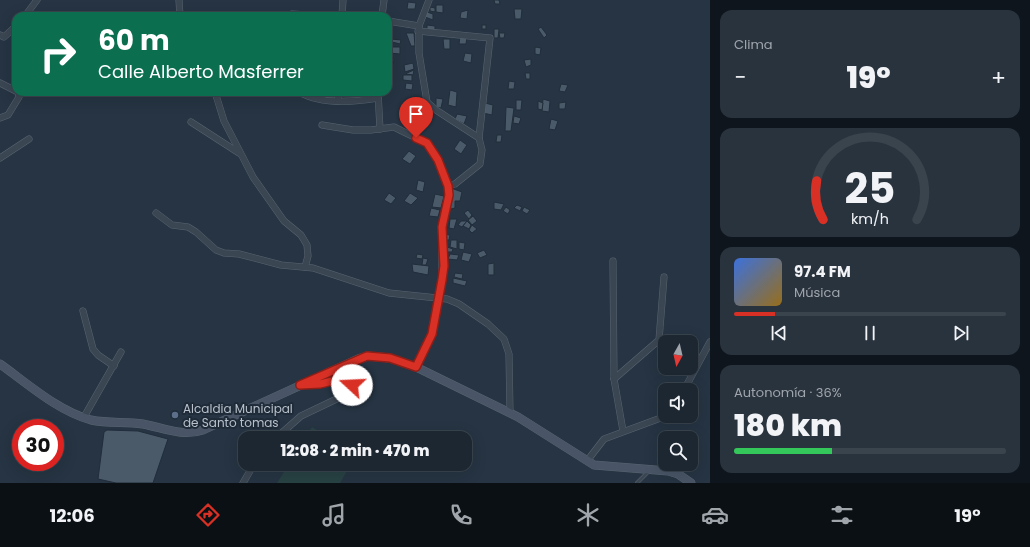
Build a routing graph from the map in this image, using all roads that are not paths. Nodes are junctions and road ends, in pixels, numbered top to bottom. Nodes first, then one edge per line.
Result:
1 (37, 0) edge
2 (179, 0) edge
3 (343, 0) edge
4 (384, 0) edge
5 (429, 0) edge
6 (28, 12) edge
7 (179, 12) edge
8 (342, 12) edge
9 (382, 12) edge
10 (392, 22) edge
11 (418, 28) junction
12 (12, 30) edge
13 (0, 35) edge
14 (0, 83) edge
15 (12, 89) edge
16 (19, 96) edge
17 (216, 96) edge
18 (310, 96) edge
19 (338, 96) edge
20 (371, 96) edge
21 (378, 96) edge
22 (338, 101) junction
23 (0, 118) edge
24 (191, 122) dead end
25 (322, 125) dead end
26 (380, 129) junction
27 (479, 138) junction
28 (29, 139) dead end
29 (240, 154) junction
30 (0, 158) edge
31 (448, 186) junction
32 (156, 213) dead end
33 (613, 261) dead end
34 (305, 267) junction
35 (664, 277) dead end
36 (439, 298) junction
37 (83, 311) dead end
38 (710, 342) edge
39 (121, 352) dead end
40 (0, 364) edge
41 (114, 366) junction
42 (416, 367) junction
43 (614, 379) junction
44 (688, 383) edge
45 (300, 385) junction
46 (510, 413) junction
47 (84, 418) junction
48 (658, 420) edge
49 (284, 431) edge
50 (623, 431) junction
51 (587, 461) junction
52 (650, 469) junction
53 (250, 471) edge
54 (243, 483) edge
55 (637, 483) edge
56 (692, 483) edge

1 - 6 street
2 - 7 street
3 - 8 street
4 - 9 street
5 - 11 street
10 - 11 street
11 - 27 street
11 - 27 street
12 - 13 street
14 - 15 street
16 - 23 street
17 - 29 street
18 - 22 street
19 - 22 street
20 - 22 street
21 - 26 street
24 - 29 street
25 - 26 street
26 - 31 street
27 - 31 street
28 - 30 street
29 - 34 street
31 - 36 street
32 - 34 street
33 - 43 street
34 - 36 street
35 - 43 street
36 - 42 street
36 - 46 street
37 - 41 street
38 - 44 street
39 - 41 street
40 - 47 main road
41 - 47 street
42 - 45 main road
42 - 46 main road
43 - 50 street
45 - 47 main road
45 - 49 street
46 - 51 main road
48 - 50 street
50 - 51 street
51 - 52 main road
52 - 55 lane
52 - 56 main road
53 - 54 street

